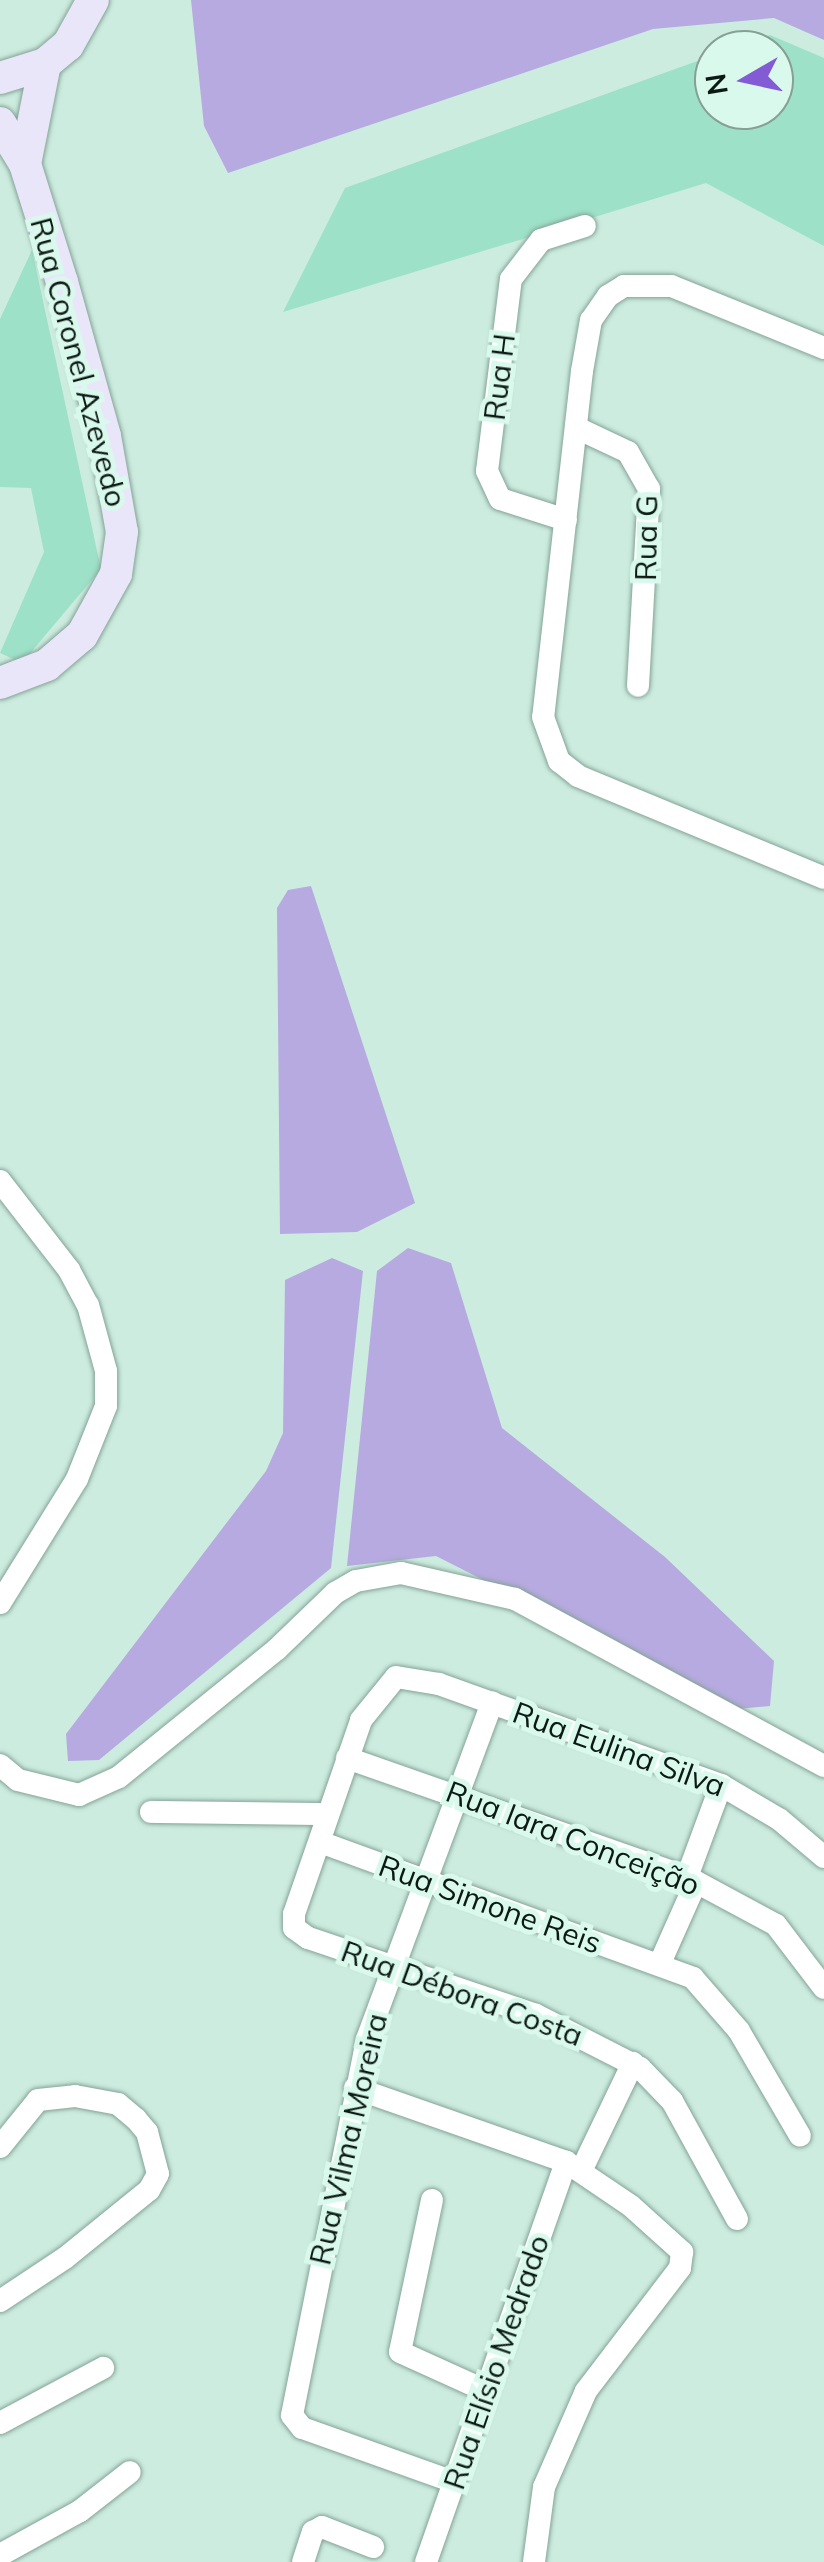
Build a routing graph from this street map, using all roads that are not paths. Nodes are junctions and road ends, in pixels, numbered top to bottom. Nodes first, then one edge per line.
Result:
1 (92, 0) edge
2 (46, 64) junction
3 (0, 78) edge
4 (0, 123) edge
5 (25, 164) junction
6 (584, 226) dead end
7 (824, 348) edge
8 (578, 428) junction
9 (566, 520) junction
10 (0, 683) edge
11 (638, 686) dead end
12 (824, 878) edge
13 (0, 1182) edge
14 (0, 1603) edge
15 (492, 1702) junction
16 (347, 1758) junction
17 (0, 1765) edge
18 (824, 1766) edge
19 (721, 1784) junction
20 (458, 1792) junction
21 (151, 1812) dead end
22 (327, 1814) junction
23 (320, 1842) junction
24 (824, 1857) edge
25 (691, 1879) junction
26 (422, 1880) junction
27 (660, 1963) junction
28 (393, 1965) junction
29 (824, 1988) edge
30 (633, 2064) junction
31 (355, 2088) junction
32 (800, 2136) dead end
33 (0, 2148) edge
34 (574, 2166) junction
35 (432, 2200) dead end
36 (737, 2219) dead end
37 (0, 2301) edge
38 (103, 2368) dead end
39 (486, 2391) junction
40 (0, 2423) edge
41 (130, 2472) dead end
42 (454, 2482) junction
43 (372, 2548) dead end
44 (0, 2555) edge
45 (304, 2562) edge
46 (426, 2562) edge
47 (534, 2562) edge

1 - 2 main road
2 - 3 main road
2 - 5 main road
4 - 5 main road
5 - 10 main road, Rua Coronel Azevedo
6 - 9 street, Rua H
7 - 8 street
8 - 9 street
8 - 11 street, Rua G
9 - 12 street
13 - 14 street
15 - 16 street, Rua Eulina Silva
15 - 19 street, Rua Eulina Silva
15 - 20 street, Rua Vilma Moreira
16 - 20 street, Rua Iara Conceição
16 - 22 street
17 - 18 street
19 - 24 street, Rua Eulina Silva
19 - 25 street
20 - 25 street, Rua Iara Conceição
20 - 26 street, Rua Vilma Moreira
21 - 22 street
22 - 23 street
23 - 26 street, Rua Simone Reis
23 - 28 street, Rua Débora Costa
25 - 27 street
25 - 29 street, Rua Iara Conceição
26 - 27 street, Rua Simone Reis
26 - 28 street, Rua Vilma Moreira
27 - 32 street, Rua Simone Reis
28 - 30 street, Rua Débora Costa
28 - 31 street, Rua Vilma Moreira
30 - 34 street, Rua Elísio Medrado
30 - 36 street, Rua Débora Costa
31 - 34 street
31 - 42 street, Rua Vilma Moreira
33 - 37 street
34 - 39 street, Rua Elísio Medrado
34 - 47 street
35 - 39 street
38 - 40 street
39 - 42 street, Rua Elísio Medrado
41 - 44 street
42 - 46 street, Rua Elísio Medrado
43 - 45 street

